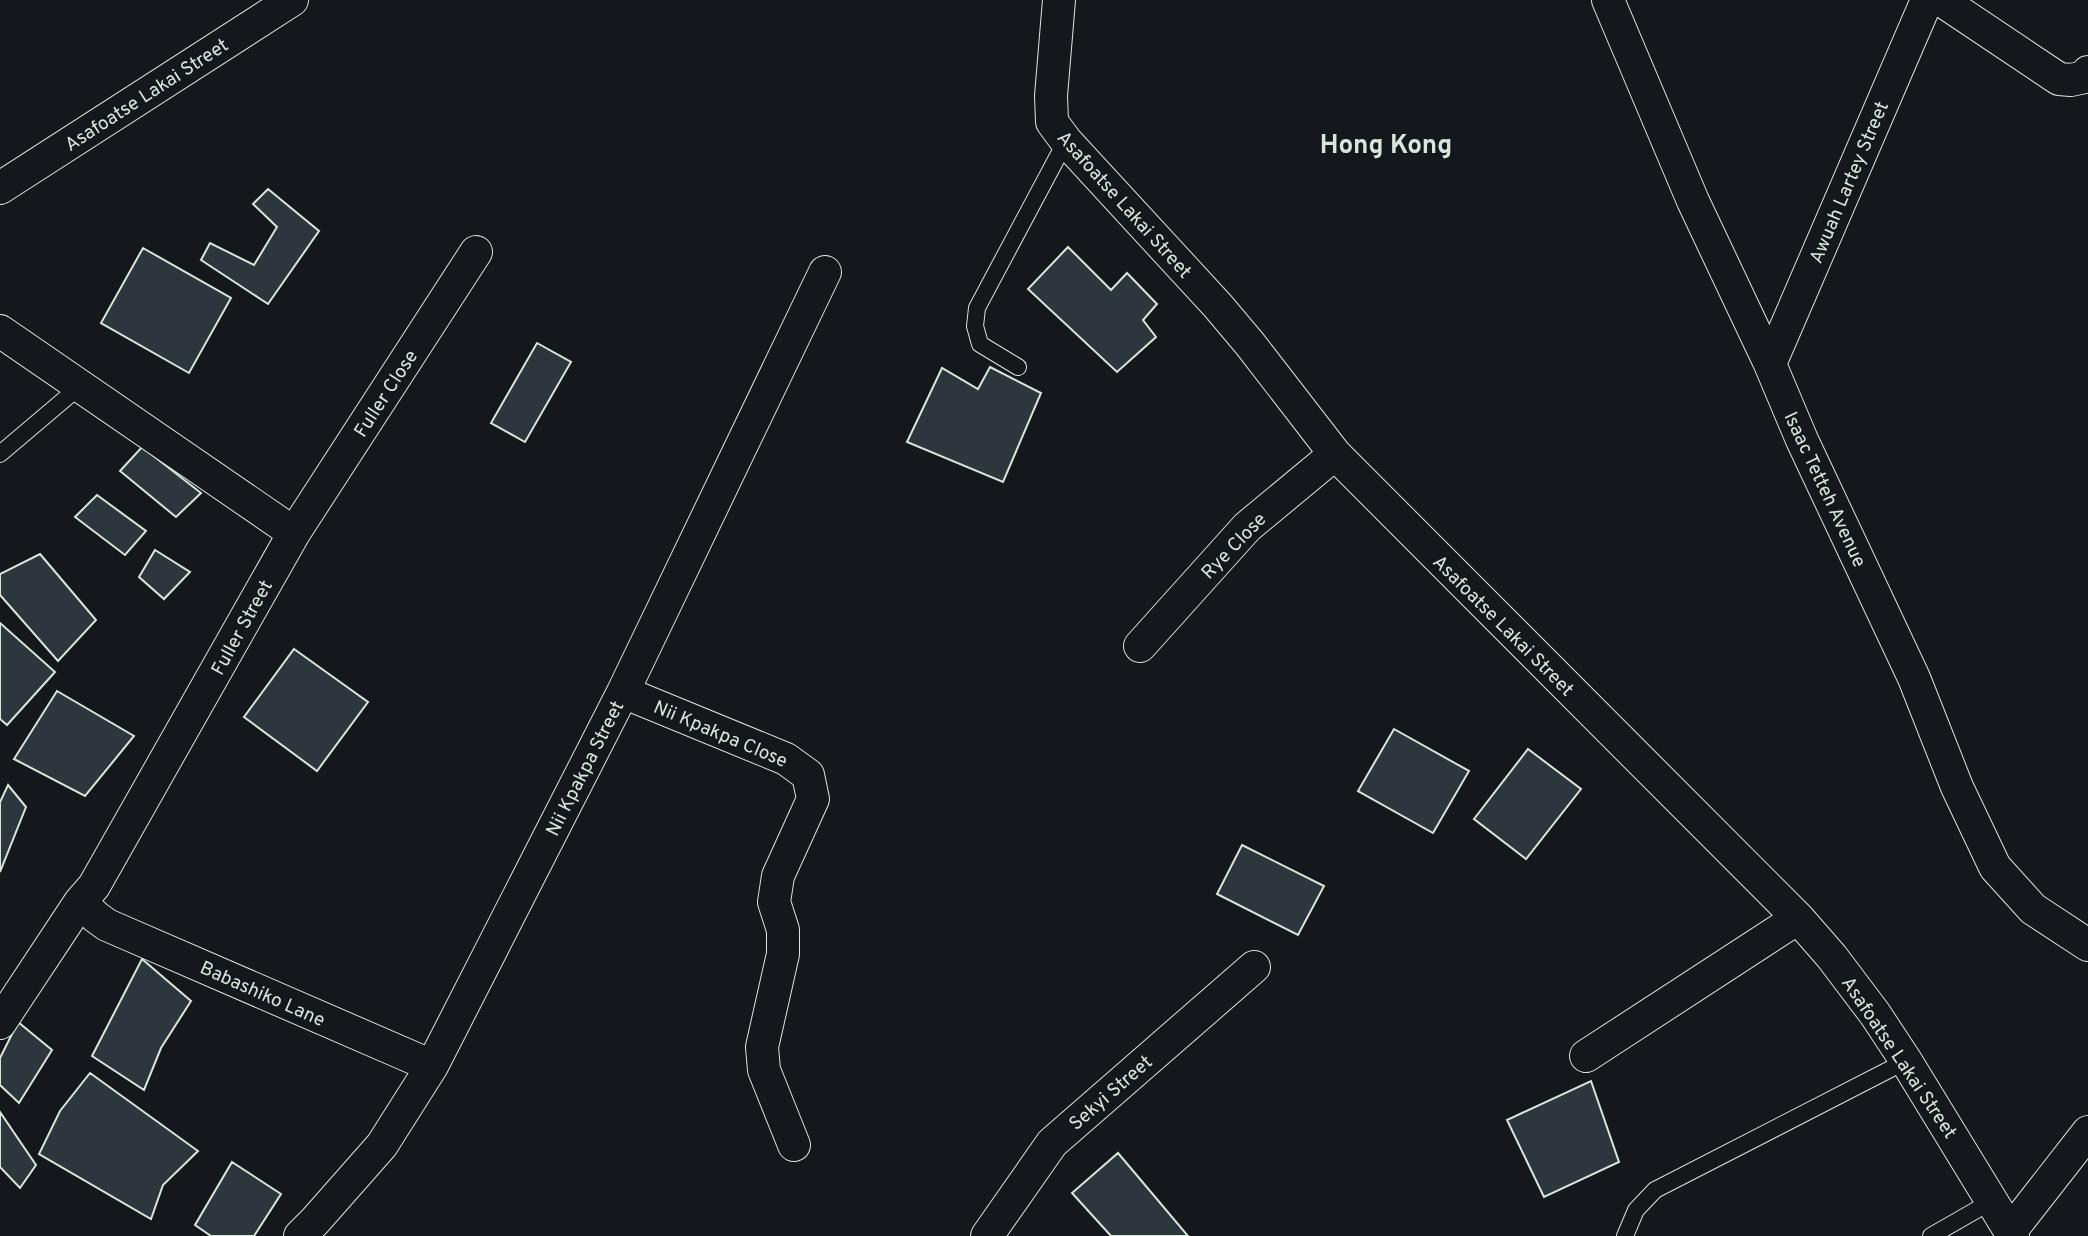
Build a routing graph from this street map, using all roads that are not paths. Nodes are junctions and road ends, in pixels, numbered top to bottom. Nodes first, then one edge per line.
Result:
1 (292, 0) edge
2 (1059, 0) edge
3 (1608, 0) edge
4 (1927, 0) edge
5 (1941, 0) edge
6 (2088, 72) edge
7 (1066, 141) junction
8 (0, 188) edge
9 (476, 252) dead end
10 (825, 272) dead end
11 (0, 331) edge
12 (1770, 364) junction
13 (1018, 367) dead end
14 (79, 387) junction
15 (0, 454) edge
16 (1335, 454) junction
17 (294, 534) junction
18 (1140, 646) dead end
19 (623, 692) junction
20 (88, 910) junction
21 (1798, 918) junction
22 (2088, 945) edge
23 (1254, 967) dead end
24 (0, 1023) edge
25 (1586, 1056) dead end
26 (1906, 1061) junction
27 (432, 1066) junction
28 (2088, 1132) edge
29 (794, 1144) dead end
30 (1992, 1201) junction
31 (2011, 1234) edge
32 (300, 1236) edge
33 (988, 1236) edge
34 (1625, 1236) edge
35 (1931, 1236) edge

1 - 8 street, Asafoatse Lakai Street
2 - 7 street, Asafoatse Lakai Street
3 - 12 street, Isaac Tetteh Avenue
4 - 12 street, Awuah Lartey Street
5 - 6 street
7 - 13 lane
7 - 16 street, Asafoatse Lakai Street
9 - 17 street, Fuller Close
10 - 19 street, Nii Kpakpa Street
11 - 14 street
12 - 22 street, Isaac Tetteh Avenue
14 - 15 lane
14 - 17 street
16 - 18 street, Rye Close
16 - 21 street, Asafoatse Lakai Street
17 - 20 street, Fuller Street
19 - 27 street, Nii Kpakpa Street
19 - 29 street, Nii Kpakpa Close
20 - 24 street, Fuller Street
20 - 27 street, Babashiko Lane
21 - 25 street
21 - 26 street, Asafoatse Lakai Street
23 - 33 street, Sekyi Street
26 - 30 street, Asafoatse Lakai Street
26 - 34 lane
27 - 32 street, Nii Kpakpa Street
28 - 31 street
30 - 31 street, Asafoatse Lakai Street
30 - 35 lane

